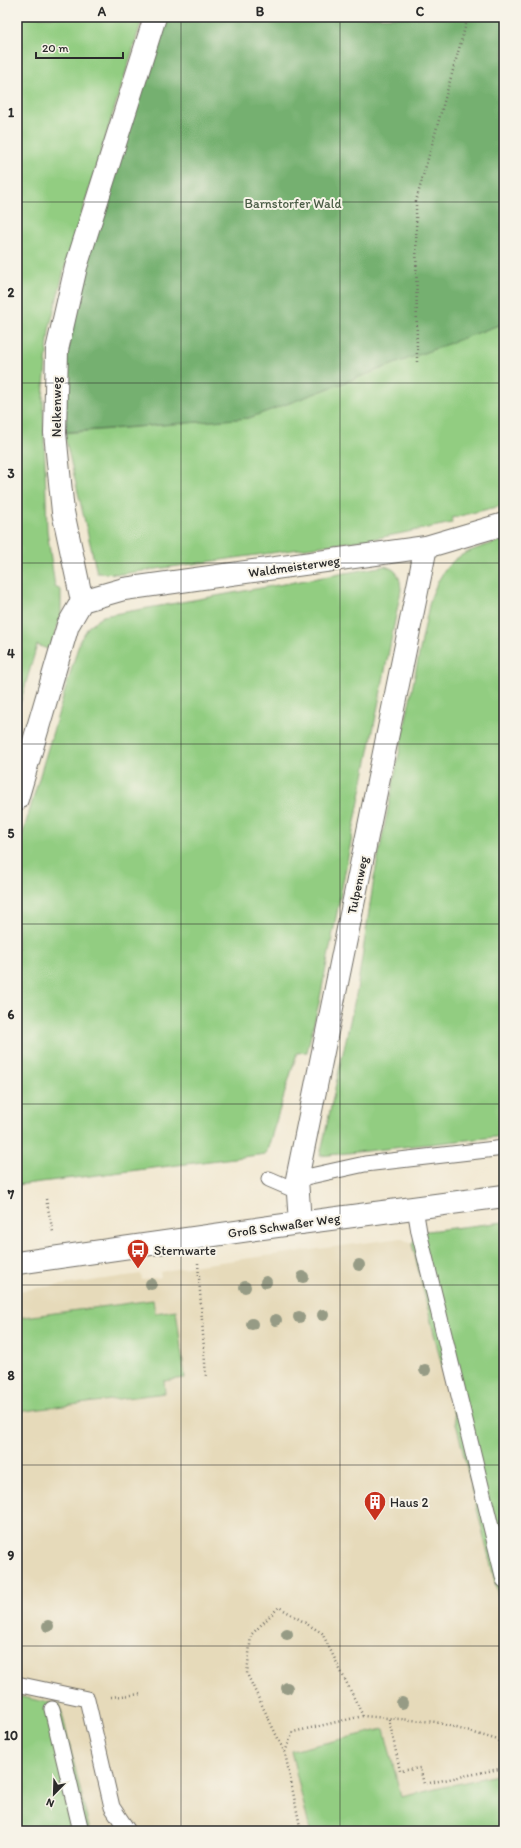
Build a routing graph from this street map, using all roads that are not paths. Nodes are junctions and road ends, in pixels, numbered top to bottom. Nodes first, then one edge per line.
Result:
1 (155, 17) edge
2 (504, 524) edge
3 (426, 547) junction
4 (82, 601) junction
5 (17, 799) edge
6 (504, 1148) edge
7 (269, 1179) dead end
8 (297, 1185) junction
9 (504, 1196) edge
10 (415, 1208) junction
11 (300, 1223) junction
12 (17, 1263) edge
13 (504, 1580) edge
14 (17, 1684) edge
15 (52, 1709) dead end
16 (81, 1831) edge
17 (128, 1831) edge

1 - 4 street, Nelkenweg
2 - 3 street, Waldmeisterweg
3 - 4 street, Waldmeisterweg
3 - 8 street, Tulpenweg
4 - 5 street
6 - 8 lane
7 - 8 lane
8 - 11 street, Tulpenweg
9 - 10 street, Groß Schwaßer Weg
10 - 11 street, Groß Schwaßer Weg
10 - 13 lane
11 - 12 street, Groß Schwaßer Weg
14 - 17 lane
15 - 16 lane

